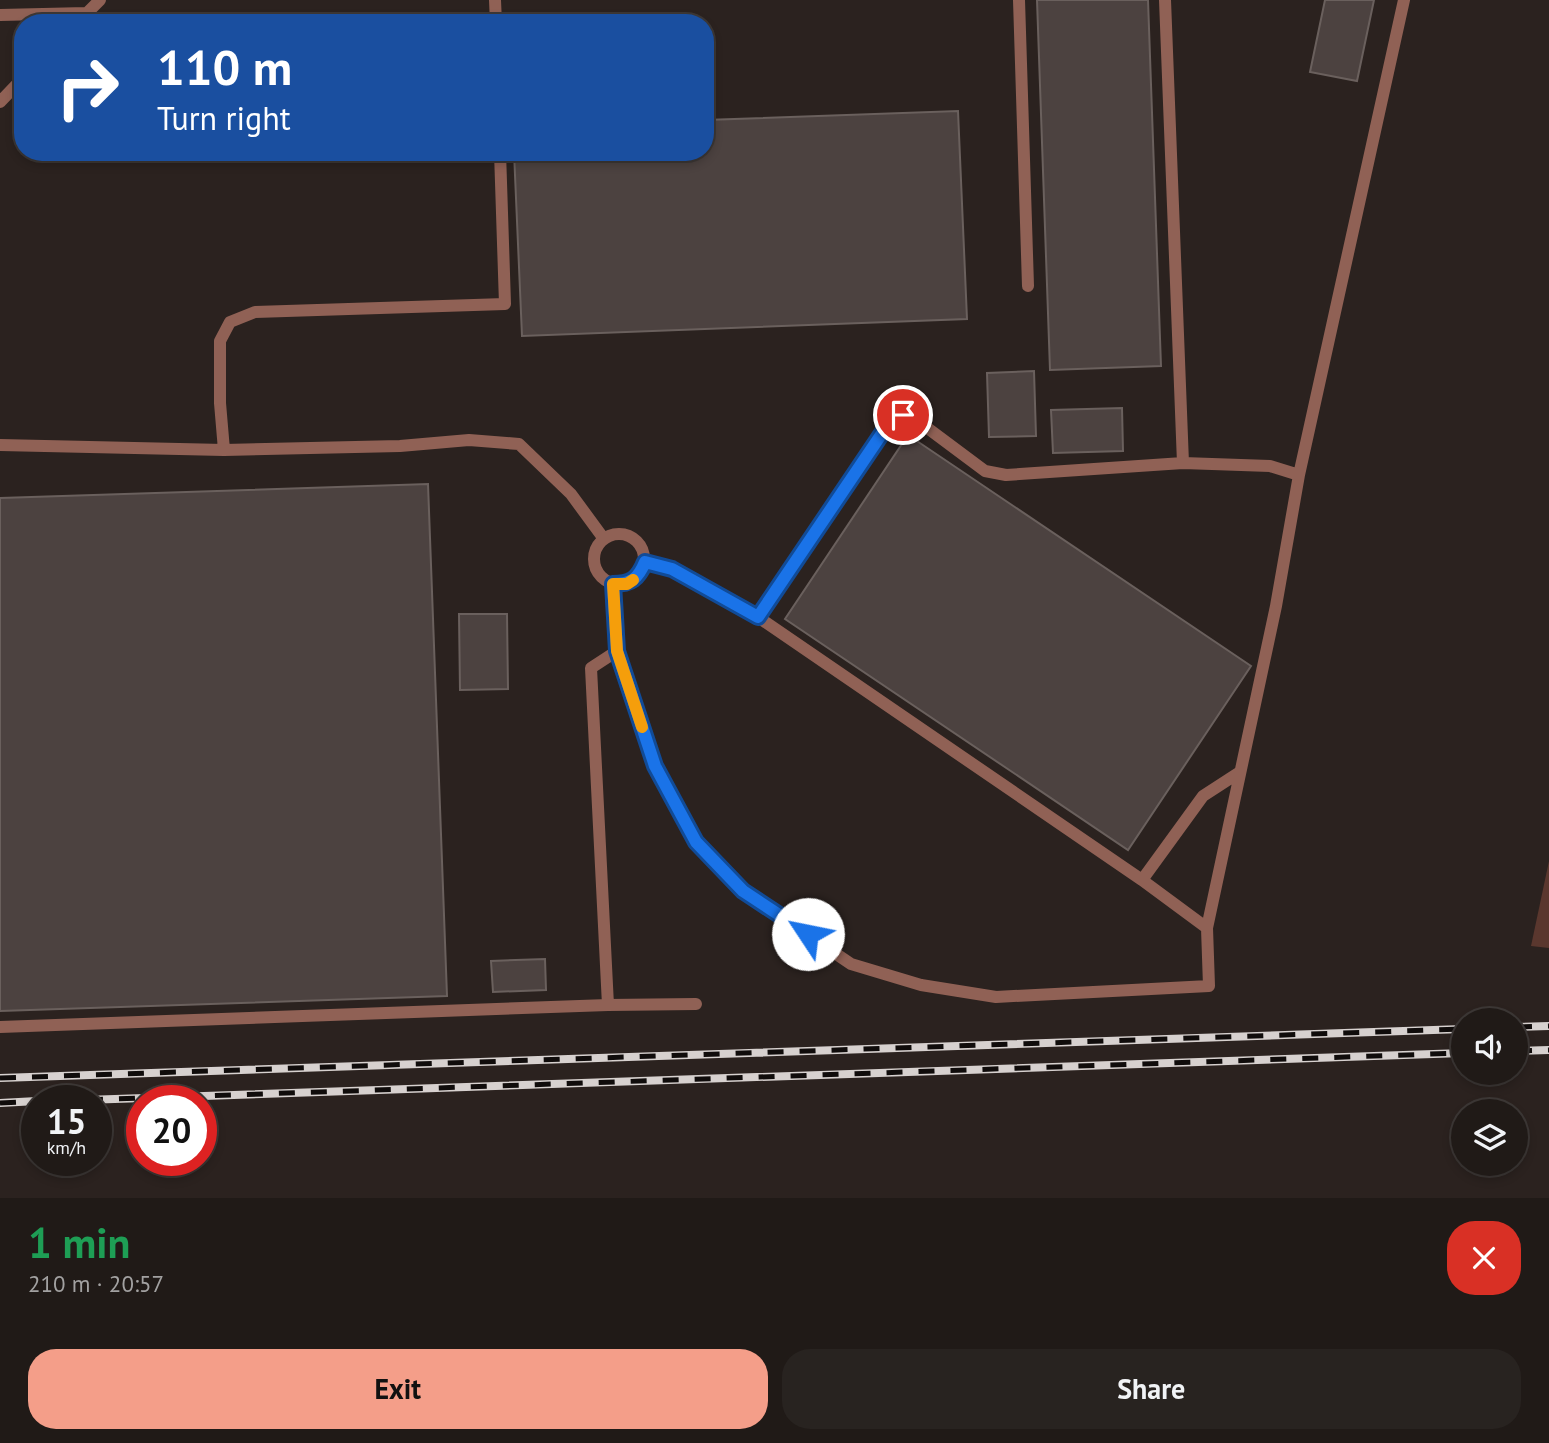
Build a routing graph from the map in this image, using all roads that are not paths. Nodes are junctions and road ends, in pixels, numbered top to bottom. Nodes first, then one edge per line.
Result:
1 (100, 0) edge
2 (1018, 0) edge
3 (1165, 0) edge
4 (1404, 0) edge
5 (86, 14) edge
6 (14, 87) edge
7 (0, 102) edge
8 (500, 161) edge
9 (1028, 286) dead end
10 (0, 445) edge
11 (224, 450) junction
12 (1183, 463) junction
13 (1298, 475) junction
14 (604, 539) junction
15 (645, 562) junction
16 (613, 584) junction
17 (758, 617) junction
18 (617, 651) junction
19 (1240, 772) junction
20 (1142, 880) junction
21 (1207, 928) junction
22 (696, 1004) dead end
23 (608, 1005) junction
24 (0, 1027) edge

1 - 5 lane
2 - 9 lane
3 - 12 lane
4 - 13 lane
6 - 7 lane
8 - 11 lane
10 - 11 lane
11 - 14 lane
12 - 13 lane
12 - 17 lane
13 - 19 lane
14 - 15 lane
14 - 16 lane
15 - 16 lane
15 - 17 lane
16 - 18 lane
17 - 20 lane
18 - 21 lane
18 - 23 lane
19 - 20 lane
19 - 21 lane
20 - 21 lane
22 - 23 lane
23 - 24 lane

